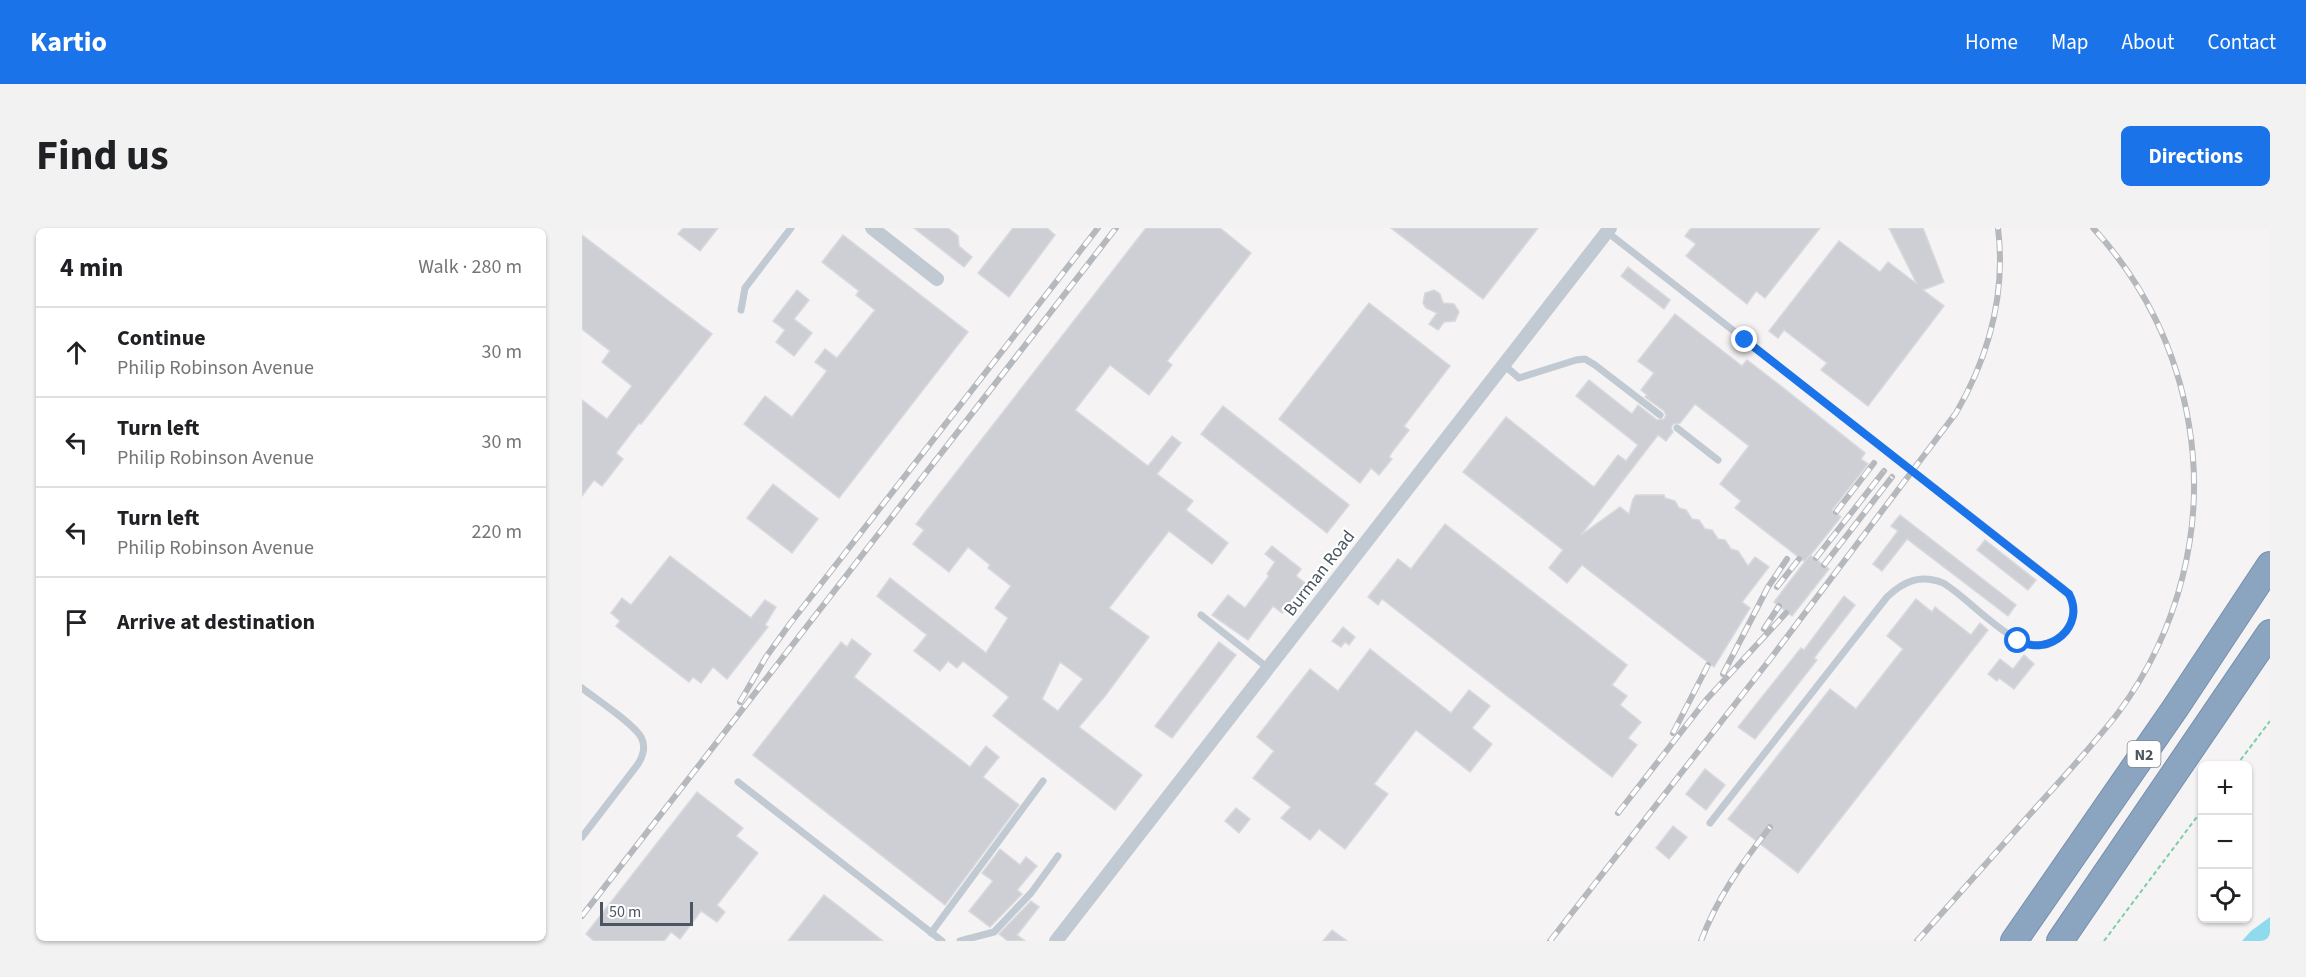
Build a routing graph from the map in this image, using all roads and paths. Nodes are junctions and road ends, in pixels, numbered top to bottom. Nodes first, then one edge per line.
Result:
1 (791, 228) edge
2 (872, 228) edge
3 (1608, 230) edge
4 (937, 279) dead end
5 (741, 310) dead end
6 (1503, 365) junction
7 (1660, 416) dead end
8 (1677, 428) dead end
9 (1718, 460) dead end
10 (2270, 561) edge
11 (2270, 565) edge
12 (2254, 590) junction
13 (1200, 615) dead end
14 (2270, 633) edge
15 (1268, 668) junction
16 (582, 688) edge
17 (2270, 721) edge
18 (2239, 761) edge
19 (1043, 781) dead end
20 (738, 782) dead end
21 (2198, 815) edge
22 (1710, 824) dead end
23 (582, 837) edge
24 (1058, 856) dead end
25 (931, 933) junction
26 (942, 941) edge
27 (960, 941) edge
28 (1056, 941) edge
29 (2014, 941) edge
30 (2060, 941) edge
31 (2104, 941) edge

1 - 5 lane
2 - 4 street
3 - 6 street, Burman Road
3 - 22 lane
6 - 7 lane
6 - 15 street, Burman Road
8 - 9 lane
10 - 12 highway
11 - 12 highway, N2
12 - 29 highway, N2
13 - 15 lane
14 - 30 highway, N2
15 - 28 street, Burman Road
16 - 23 lane
17 - 18 path
19 - 25 lane
20 - 25 lane
21 - 31 path
24 - 27 lane
25 - 26 lane

